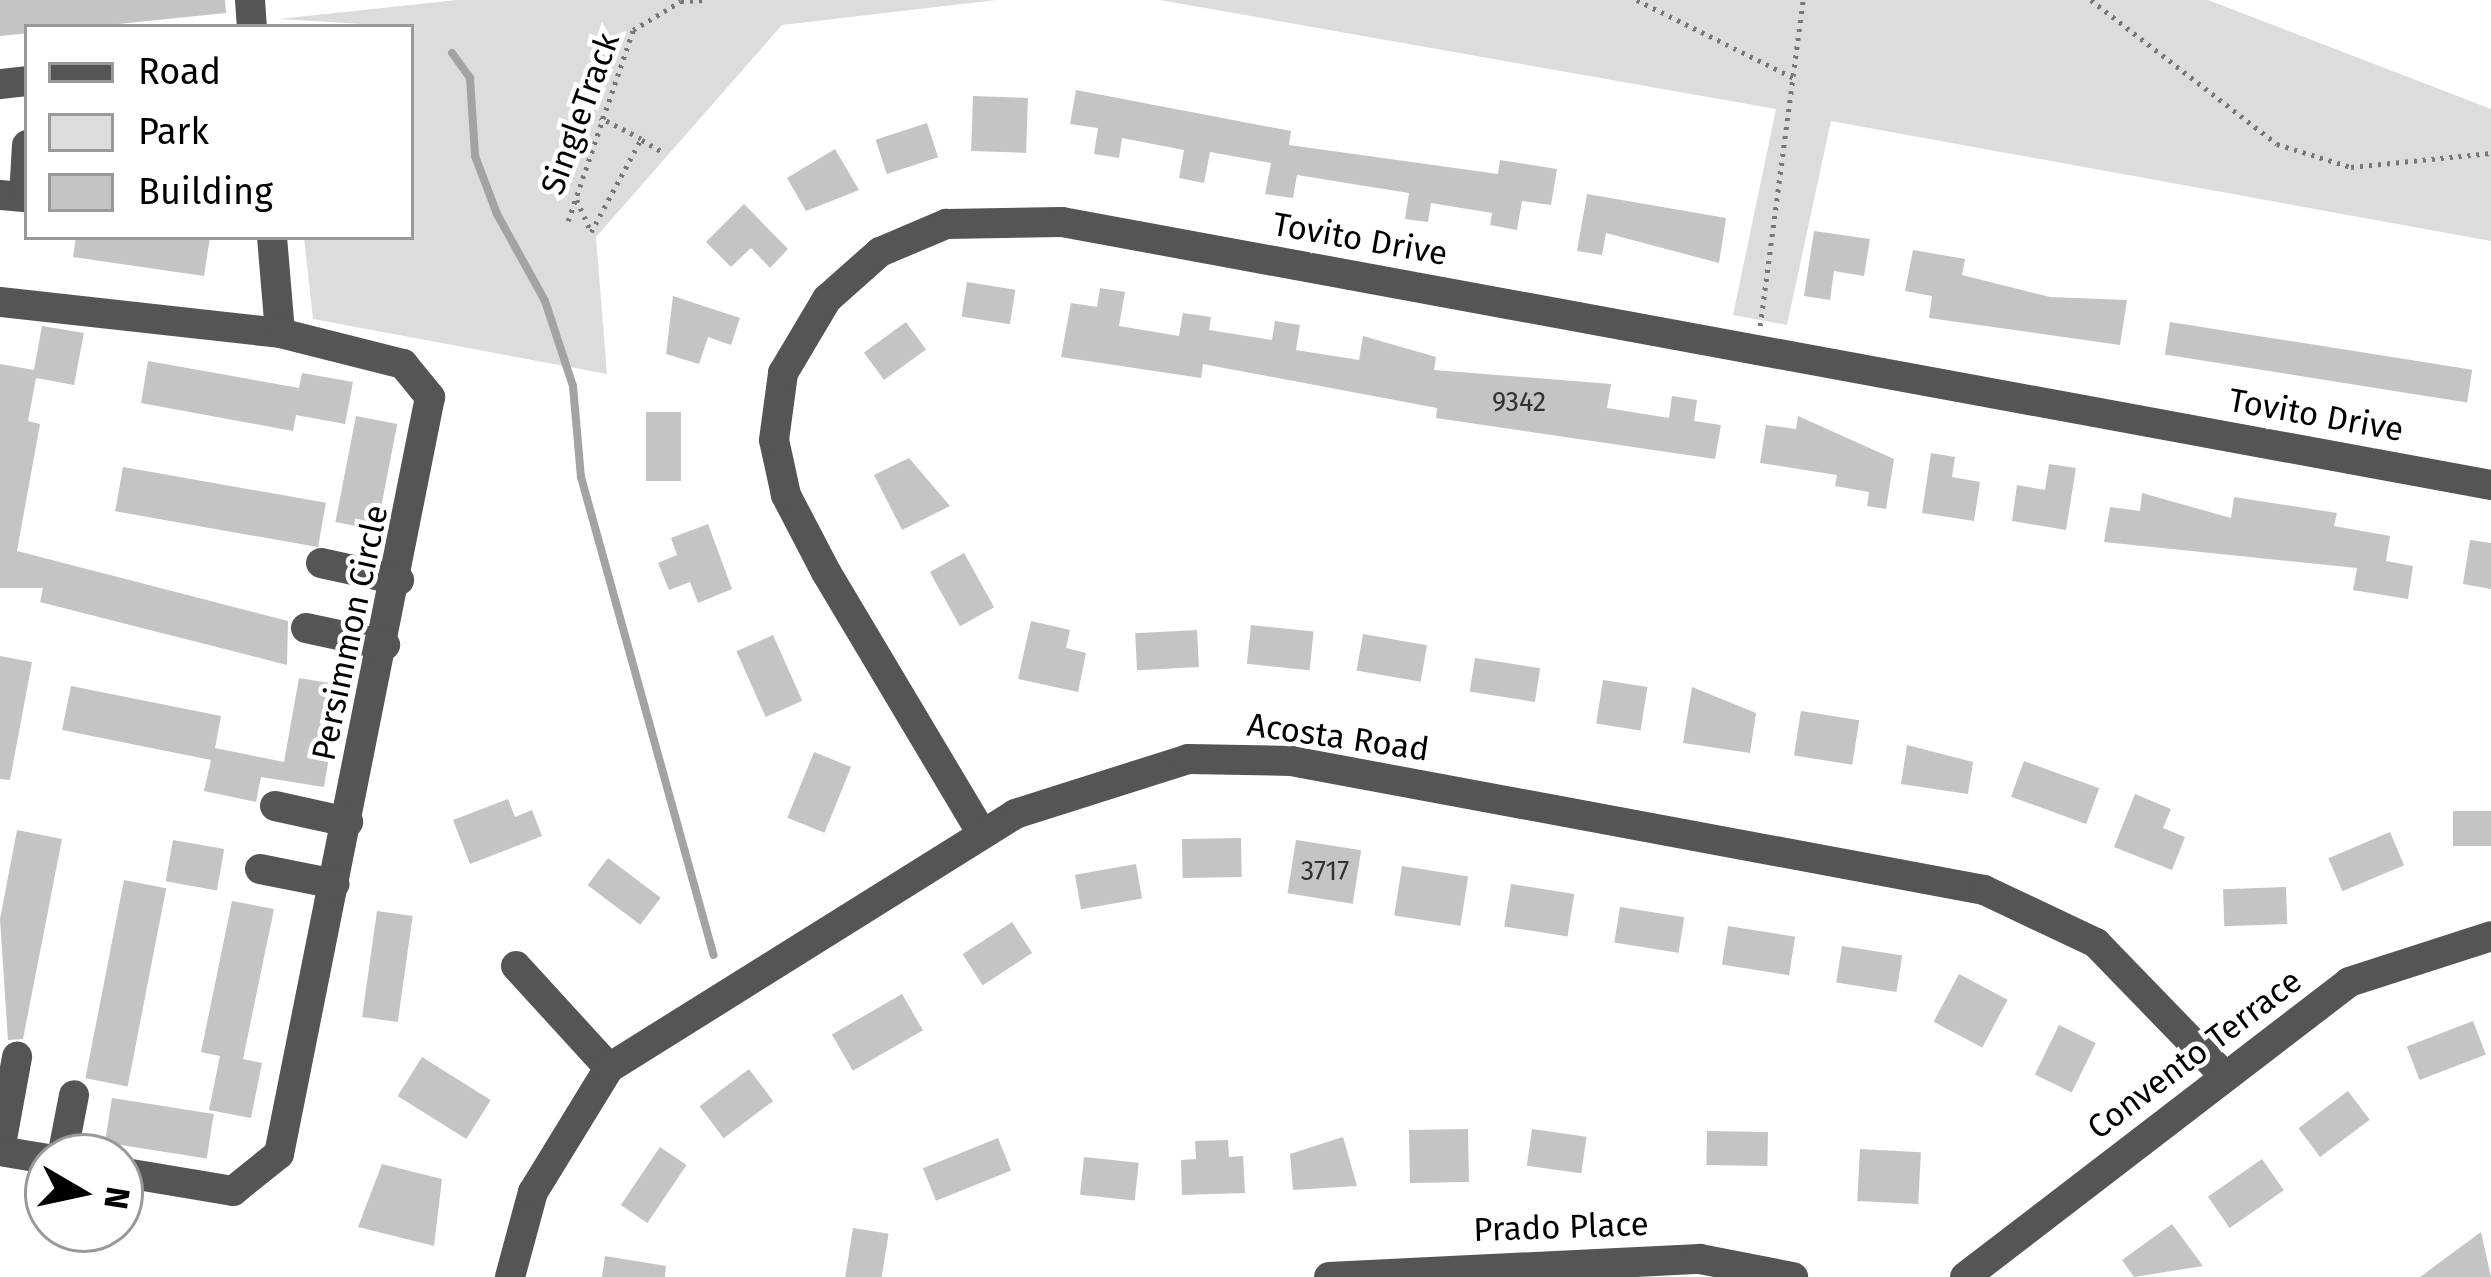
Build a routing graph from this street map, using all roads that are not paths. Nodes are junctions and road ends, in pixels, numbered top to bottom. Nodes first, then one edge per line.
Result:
1 (272, 240) edge
2 (0, 302) edge
3 (280, 333) junction
4 (2491, 485) edge
5 (321, 563) dead end
6 (399, 580) junction
7 (306, 628) dead end
8 (385, 645) junction
9 (275, 806) dead end
10 (348, 822) junction
11 (980, 832) junction
12 (260, 869) dead end
13 (335, 884) junction
14 (2491, 936) edge
15 (516, 966) dead end
16 (17, 1057) dead end
17 (609, 1068) junction
18 (2223, 1074) junction
19 (74, 1095) dead end
20 (67, 1133) edge
21 (0, 1151) edge
22 (144, 1176) edge
23 (510, 1277) edge
24 (1329, 1277) edge
25 (1793, 1277) edge
26 (1965, 1277) edge

1 - 3 street
2 - 3 street, Persimmon Circle
3 - 6 street, Persimmon Circle
4 - 11 street, Tovito Drive
5 - 6 street
6 - 8 street, Persimmon Circle
7 - 8 street
8 - 10 street, Persimmon Circle
9 - 10 street
10 - 13 street, Persimmon Circle
11 - 17 street, Acosta Road
11 - 18 street, Acosta Road
12 - 13 street
13 - 22 street, Persimmon Circle
14 - 18 street, Convento Terrace
15 - 17 street
16 - 21 street
17 - 23 street, Acosta Road
18 - 26 street, Convento Terrace
19 - 20 street
24 - 25 street, Prado Place

